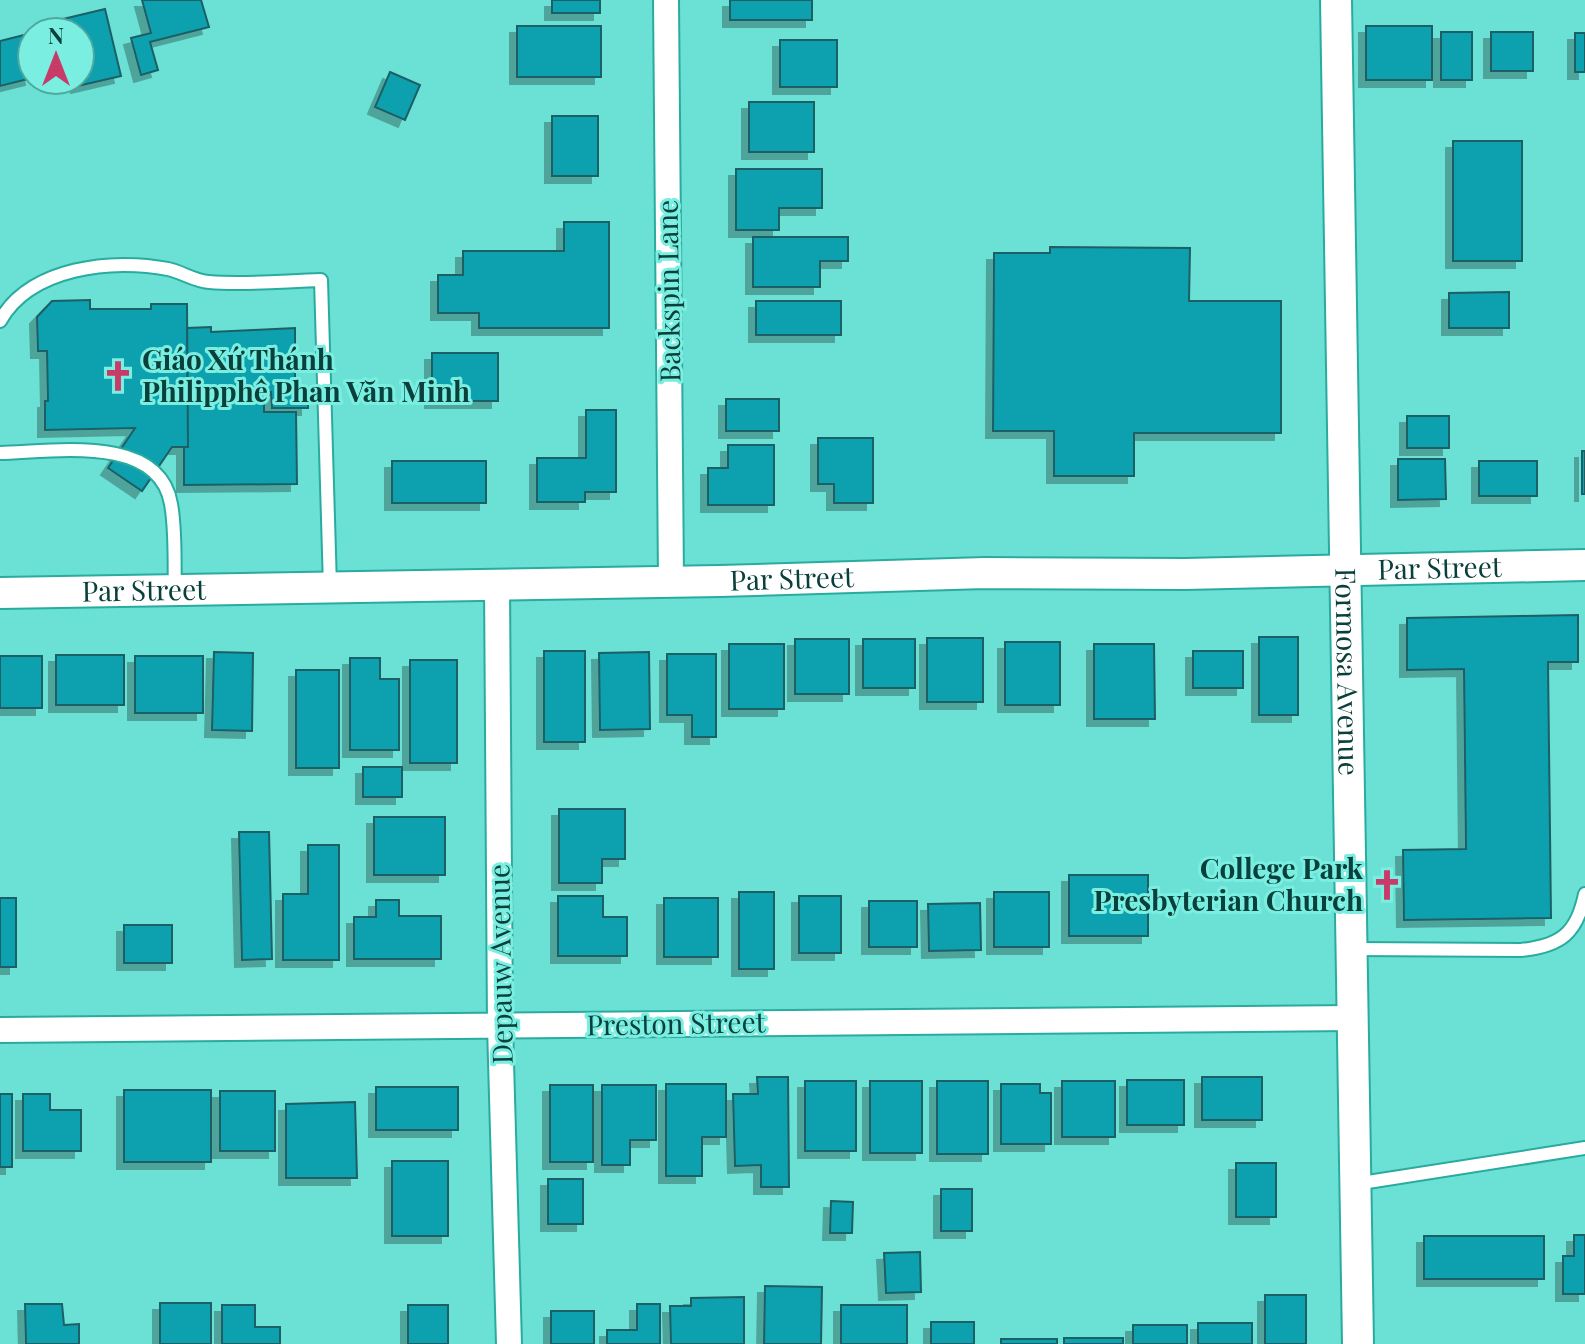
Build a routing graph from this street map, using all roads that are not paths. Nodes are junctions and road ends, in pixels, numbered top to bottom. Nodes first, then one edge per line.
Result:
1 (666, 0) edge
2 (1336, 0) edge
3 (0, 321) edge
4 (0, 453) edge
5 (1585, 565) edge
6 (1346, 570) junction
7 (671, 581) junction
8 (497, 584) junction
9 (330, 587) junction
10 (175, 590) junction
11 (0, 593) edge
12 (1585, 894) edge
13 (1352, 949) junction
14 (1353, 1018) junction
15 (500, 1026) junction
16 (0, 1030) edge
17 (1585, 1148) edge
18 (1355, 1184) junction
19 (509, 1344) edge
20 (1358, 1344) edge

1 - 7 street, Backspin Lane
2 - 6 street, Formosa Avenue
3 - 9 lane
4 - 10 lane
5 - 6 street, Par Street
6 - 7 street, Par Street
6 - 13 street, Formosa Avenue
7 - 8 street, Par Street
8 - 9 street, Par Street
8 - 15 street, Depauw Avenue
9 - 10 street, Par Street
10 - 11 street, Par Street
12 - 13 lane
13 - 14 street, Formosa Avenue
14 - 15 street, Preston Street
14 - 18 street, Formosa Avenue
15 - 16 street, Preston Street
15 - 19 street, Depauw Avenue
17 - 18 lane
18 - 20 street, Formosa Avenue

